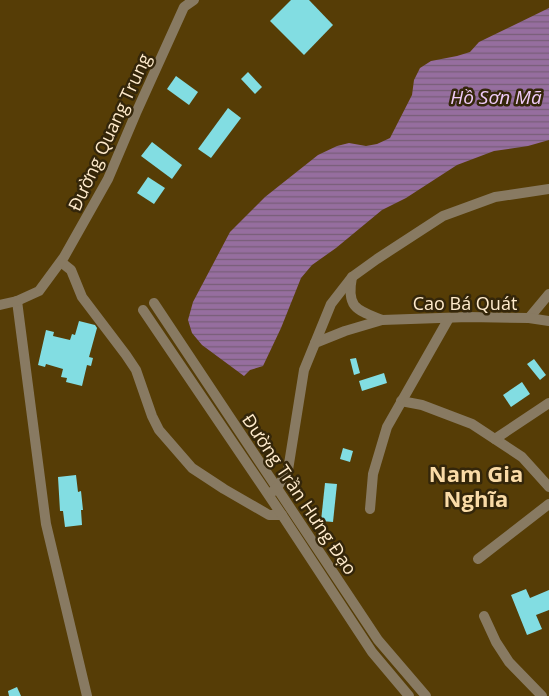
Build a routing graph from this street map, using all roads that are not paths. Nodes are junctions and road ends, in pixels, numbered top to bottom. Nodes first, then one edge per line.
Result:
1 (194, 0) edge
2 (549, 189) edge
3 (61, 262) junction
4 (352, 277) junction
5 (549, 294) edge
6 (17, 301) junction
7 (154, 303) dead end
8 (0, 305) edge
9 (143, 310) dead end
10 (449, 318) junction
11 (529, 318) junction
12 (382, 320) junction
13 (549, 321) edge
14 (315, 342) junction
15 (201, 374) junction
16 (191, 380) junction
17 (401, 401) junction
18 (549, 402) edge
19 (495, 438) junction
20 (549, 487) edge
21 (277, 488) junction
22 (268, 494) junction
23 (549, 504) edge
24 (370, 509) dead end
25 (282, 515) junction
26 (478, 559) dead end
27 (484, 616) dead end
28 (87, 696) edge
29 (408, 696) edge
30 (426, 696) edge
31 (542, 696) edge

1 - 3 street, Đường Quang Trung
2 - 4 street
3 - 6 street, Đường Quang Trung
3 - 25 street
4 - 12 street, Cao Bá Quát
4 - 14 street
5 - 11 street
6 - 8 street, Đường Quang Trung
6 - 28 street
7 - 15 street, Đường Trần Hưng Đạo
9 - 16 street, Đường Trần Hưng Đạo
10 - 11 street, Cao Bá Quát
10 - 12 street, Cao Bá Quát
10 - 17 street
11 - 13 street, Cao Bá Quát
12 - 14 street, Cao Bá Quát
14 - 21 street
15 - 16 street
15 - 21 street, Đường Trần Hưng Đạo
16 - 22 street, Đường Trần Hưng Đạo
17 - 19 street
17 - 24 street
18 - 19 street
19 - 20 street
21 - 22 street
21 - 30 street, Đường Trần Hưng Đạo
22 - 25 street, Đường Trần Hưng Đạo
23 - 26 street
25 - 29 street, Đường Trần Hưng Đạo
27 - 31 street

